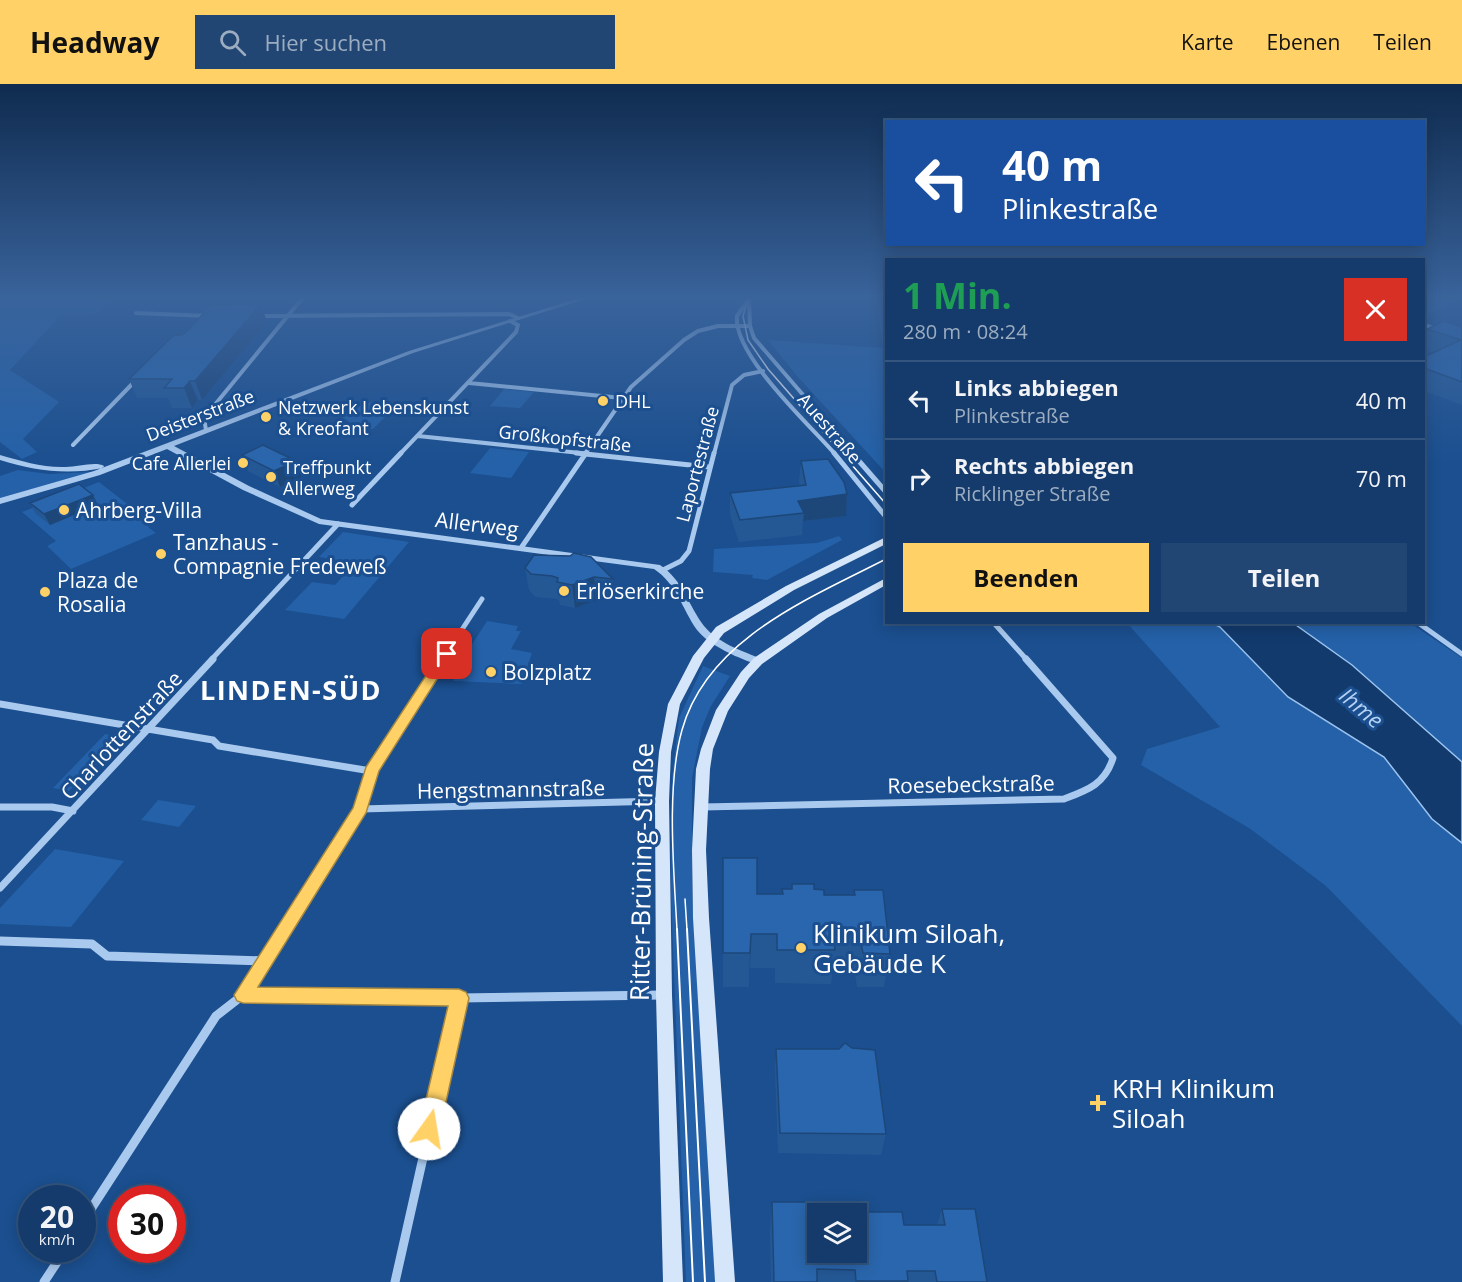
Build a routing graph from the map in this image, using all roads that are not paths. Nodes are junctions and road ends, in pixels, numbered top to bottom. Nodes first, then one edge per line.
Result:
1 (259, 352) edge
2 (411, 352) edge
3 (497, 352) edge
4 (673, 352) edge
5 (750, 352) edge
6 (765, 352) edge
7 (763, 371) junction
8 (140, 377) edge
9 (469, 383) junction
10 (622, 398) junction
11 (204, 426) junction
12 (418, 436) junction
13 (74, 445) dead end
14 (166, 445) junction
15 (584, 454) junction
16 (0, 457) edge
17 (127, 461) junction
18 (709, 467) junction
19 (885, 491) edge
20 (0, 501) edge
21 (352, 505) dead end
22 (885, 516) edge
23 (338, 524) junction
24 (885, 540) edge
25 (521, 548) junction
26 (663, 570) junction
27 (885, 582) edge
28 (482, 599) dead end
29 (995, 624) edge
30 (1420, 624) edge
31 (711, 639) junction
32 (1462, 654) edge
33 (758, 661) junction
34 (0, 704) edge
35 (148, 730) junction
36 (371, 771) junction
37 (662, 801) junction
38 (0, 807) edge
39 (701, 807) junction
40 (361, 809) junction
41 (73, 811) junction
42 (0, 888) edge
43 (0, 940) edge
44 (266, 961) junction
45 (243, 995) junction
46 (664, 995) junction
47 (459, 998) junction
48 (96, 1201) edge
49 (56, 1263) edge
50 (44, 1282) edge
51 (395, 1282) edge
52 (673, 1282) edge
53 (725, 1282) edge

1 - 11 street
2 - 11 street, Deisterstraße
3 - 9 street
4 - 10 street
5 - 7 street, Auestraße
6 - 19 street, Auestraße
7 - 18 street, Laportestraße
7 - 22 street, Auestraße
8 - 13 street
9 - 10 street
9 - 12 street
10 - 15 street
11 - 14 street, Deisterstraße
12 - 15 street, Großkopfstraße
12 - 21 street
14 - 17 street, Deisterstraße
14 - 23 street, Allerweg
15 - 18 street, Großkopfstraße
15 - 25 street
16 - 17 street, Deisterstraße
17 - 20 street, Deisterstraße
18 - 26 street, Laportestraße
23 - 25 street, Allerweg
23 - 35 street, Charlottenstraße
24 - 31 main road, Ritter-Brüning-Straße
25 - 26 street, Allerweg
26 - 31 street
27 - 33 main road
28 - 36 street
29 - 39 street, Roesebeckstraße
30 - 32 street
31 - 33 street
31 - 37 main road, Ritter-Brüning-Straße
33 - 39 main road
34 - 35 street
35 - 36 street
35 - 41 street, Charlottenstraße
36 - 40 street
37 - 40 street, Hengstmannstraße
37 - 46 main road, Ritter-Brüning-Straße
38 - 41 street
39 - 53 main road
40 - 44 street
41 - 42 street, Charlottenstraße
43 - 44 street
44 - 45 street
45 - 47 street
45 - 48 street
46 - 47 street
46 - 52 main road, Ritter-Brüning-Straße
47 - 51 street
49 - 50 street

